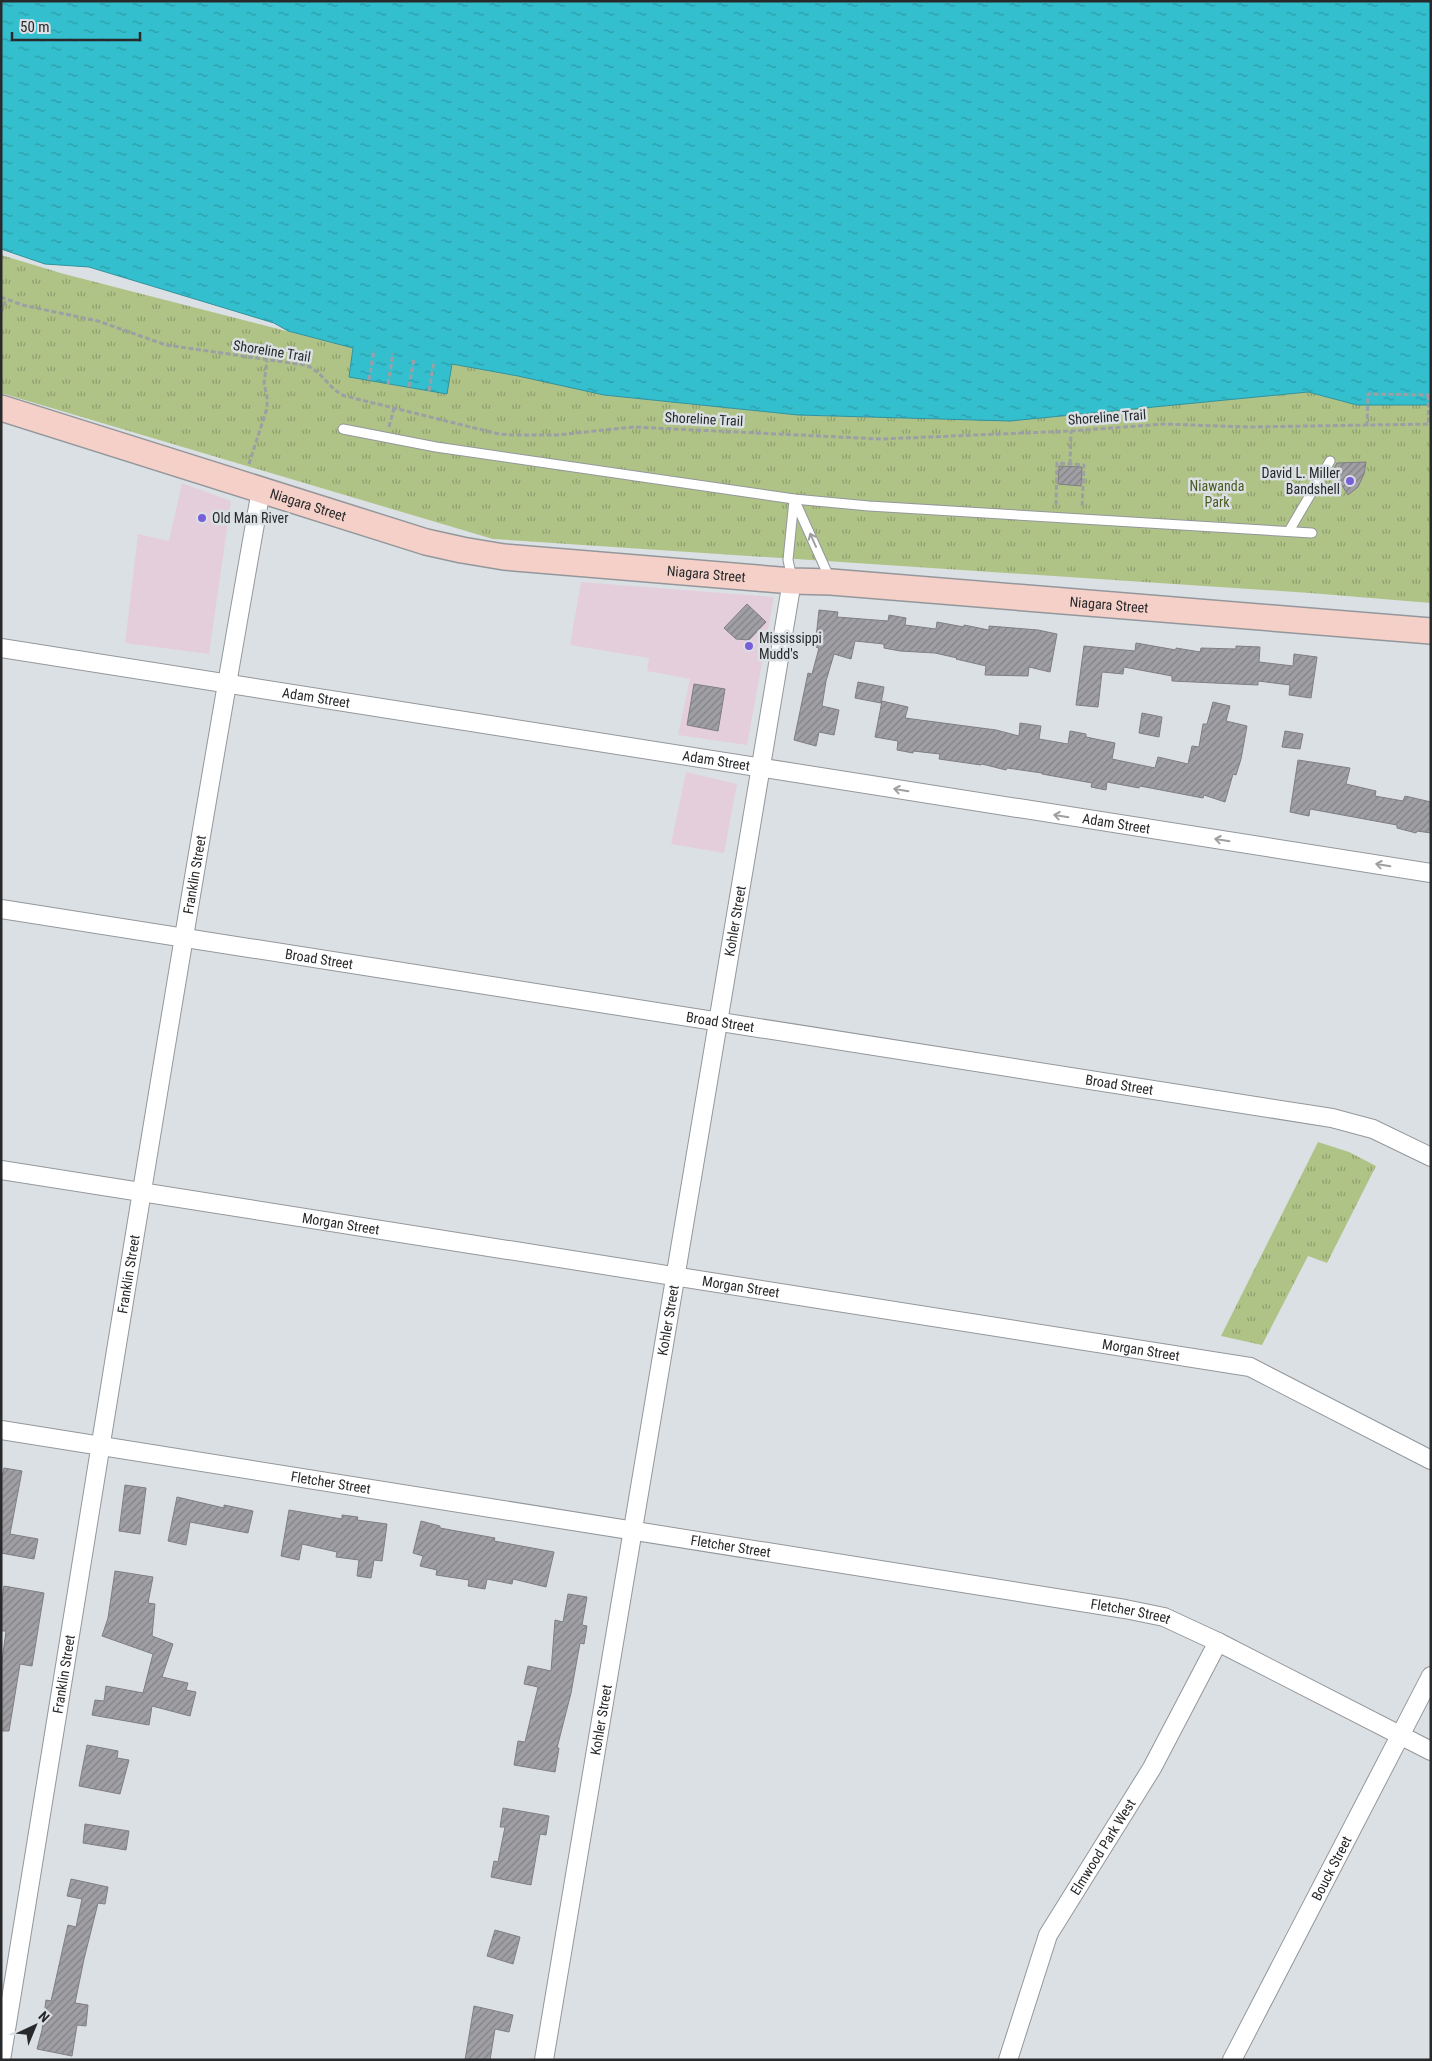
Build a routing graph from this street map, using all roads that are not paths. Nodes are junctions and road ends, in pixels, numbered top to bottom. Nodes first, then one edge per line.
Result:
1 (1, 408) edge
2 (343, 429) dead end
3 (1330, 461) dead end
4 (261, 490) junction
5 (794, 499) junction
6 (1289, 532) junction
7 (1312, 533) dead end
8 (792, 580) junction
9 (831, 582) junction
10 (1431, 631) edge
11 (1, 648) edge
12 (227, 683) junction
13 (761, 768) junction
14 (1431, 873) edge
15 (1, 909) edge
16 (184, 938) junction
17 (719, 1022) junction
18 (1431, 1157) edge
19 (1, 1170) edge
20 (142, 1192) junction
21 (676, 1276) junction
22 (1, 1430) edge
23 (102, 1446) junction
24 (1431, 1460) edge
25 (633, 1530) junction
26 (1218, 1642) junction
27 (1431, 1676) edge
28 (1400, 1735) junction
29 (1431, 1751) edge
30 (1, 2060) edge
31 (544, 2060) edge
32 (1008, 2060) edge
33 (1232, 2060) edge

1 - 4 main road, Niagara Street
2 - 5 lane
3 - 6 lane
4 - 8 main road, Niagara Street
4 - 12 street, Franklin Street
5 - 6 lane
5 - 8 lane
9 -> 5 lane
6 - 7 lane
8 - 9 main road, Niagara Street
8 - 13 street, Kohler Street
9 - 10 main road, Niagara Street
11 - 12 street, Adam Street
12 - 13 street, Adam Street
12 - 16 street, Franklin Street
14 -> 13 street, Adam Street
13 - 17 street, Kohler Street
15 - 16 street, Broad Street
16 - 17 street, Broad Street
16 - 20 street, Franklin Street
17 - 18 street, Broad Street
17 - 21 street, Kohler Street
19 - 20 street, Morgan Street
20 - 21 street, Morgan Street
20 - 23 street, Franklin Street
21 - 24 street, Morgan Street
21 - 25 street, Kohler Street
22 - 23 street, Fletcher Street
23 - 25 street, Fletcher Street
23 - 30 street, Franklin Street
25 - 26 street, Fletcher Street
25 - 31 street, Kohler Street
26 - 28 street, Fletcher Street
26 - 32 street, Elmwood Park West
27 - 28 street, Bouck Street
28 - 29 street, Fletcher Street
28 - 33 street, Bouck Street

